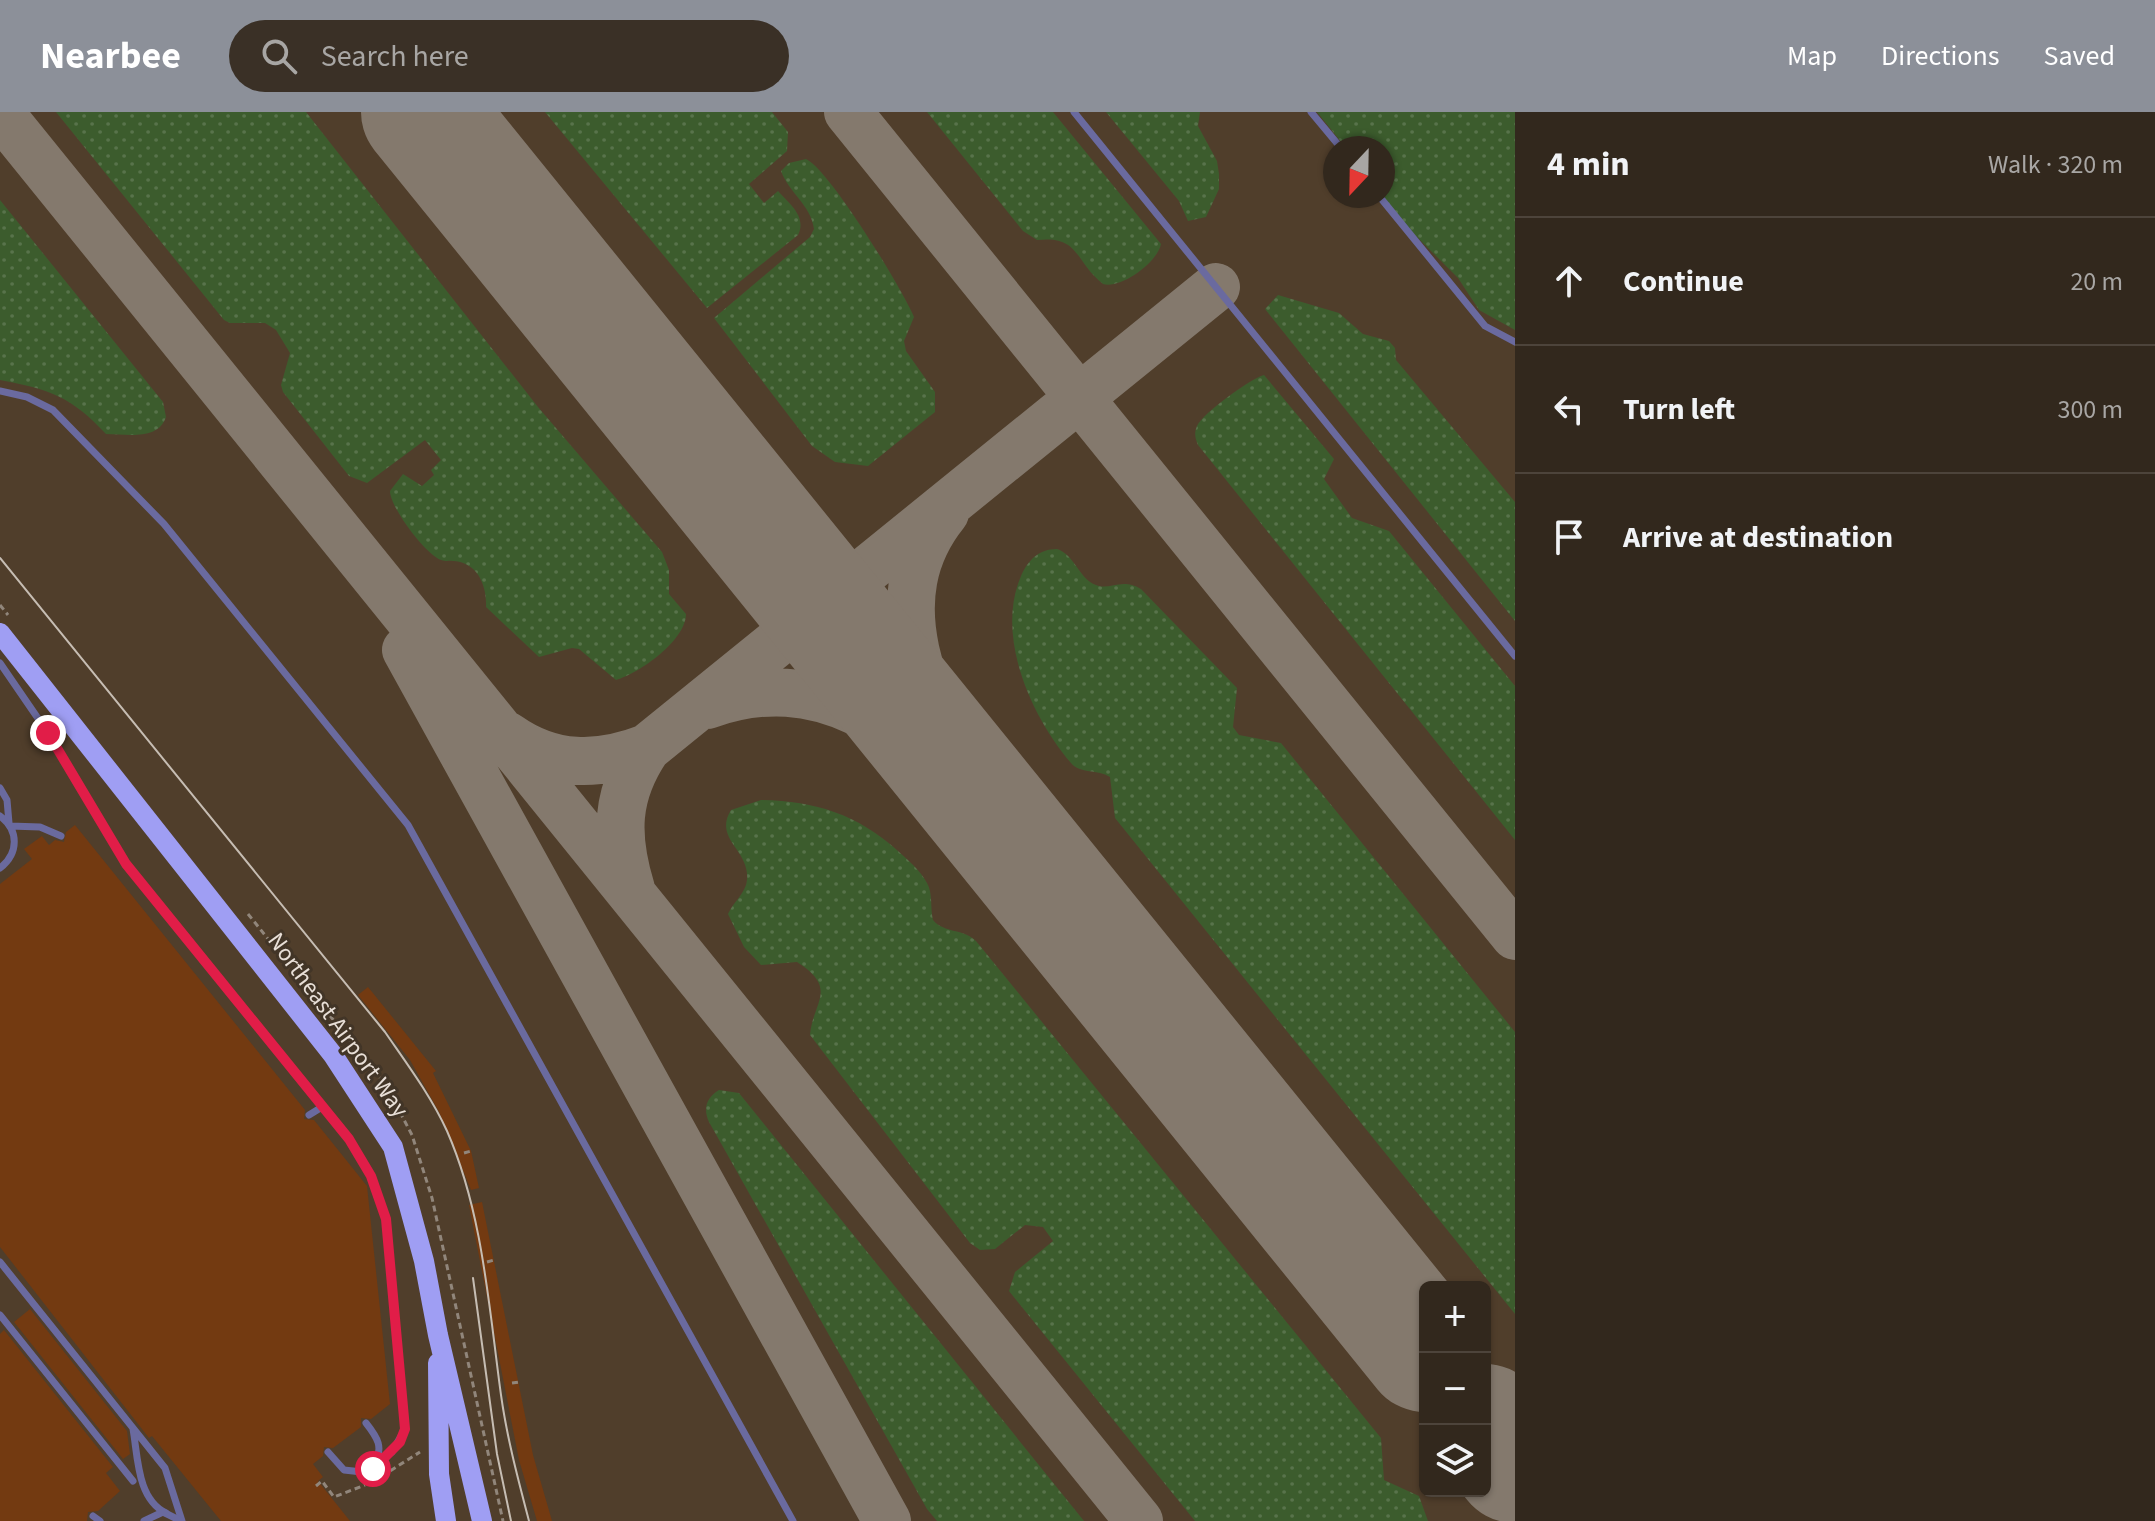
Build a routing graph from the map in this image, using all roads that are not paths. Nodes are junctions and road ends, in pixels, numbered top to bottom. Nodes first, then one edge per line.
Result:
1 (1074, 112) edge
2 (1311, 112) edge
3 (1331, 136) edge
4 (1389, 208) edge
5 (1515, 342) edge
6 (0, 391) edge
7 (0, 633) edge
8 (1515, 656) edge
9 (0, 663) edge
10 (0, 788) edge
11 (0, 816) edge
12 (10, 824) junction
13 (61, 836) dead end
14 (0, 868) edge
15 (322, 1107) junction
16 (309, 1115) dead end
17 (0, 1262) edge
18 (0, 1315) edge
19 (438, 1335) junction
20 (366, 1423) dead end
21 (133, 1428) junction
22 (439, 1474) junction
23 (133, 1481) dead end
24 (162, 1512) junction
25 (93, 1516) dead end
26 (100, 1521) edge
27 (144, 1521) edge
28 (182, 1521) edge
29 (437, 1521) edge
30 (446, 1521) edge
31 (482, 1521) edge
32 (793, 1521) edge

1 - 8 lane
2 - 3 lane
4 - 5 lane
6 - 32 lane
7 - 19 main road, Northeast Airport Way
9 - 15 lane
10 - 12 lane
11 - 12 lane
12 - 13 lane
12 - 14 lane
15 - 16 lane
15 - 20 lane
17 - 21 lane
18 - 23 lane
19 - 22 main road
19 - 31 main road, Northeast Airport Way
21 - 24 lane
21 - 28 lane
22 - 29 lane
22 - 30 main road
24 - 27 lane, bridge
24 - 28 lane, bridge
25 - 26 lane
27 - 28 lane, bridge

